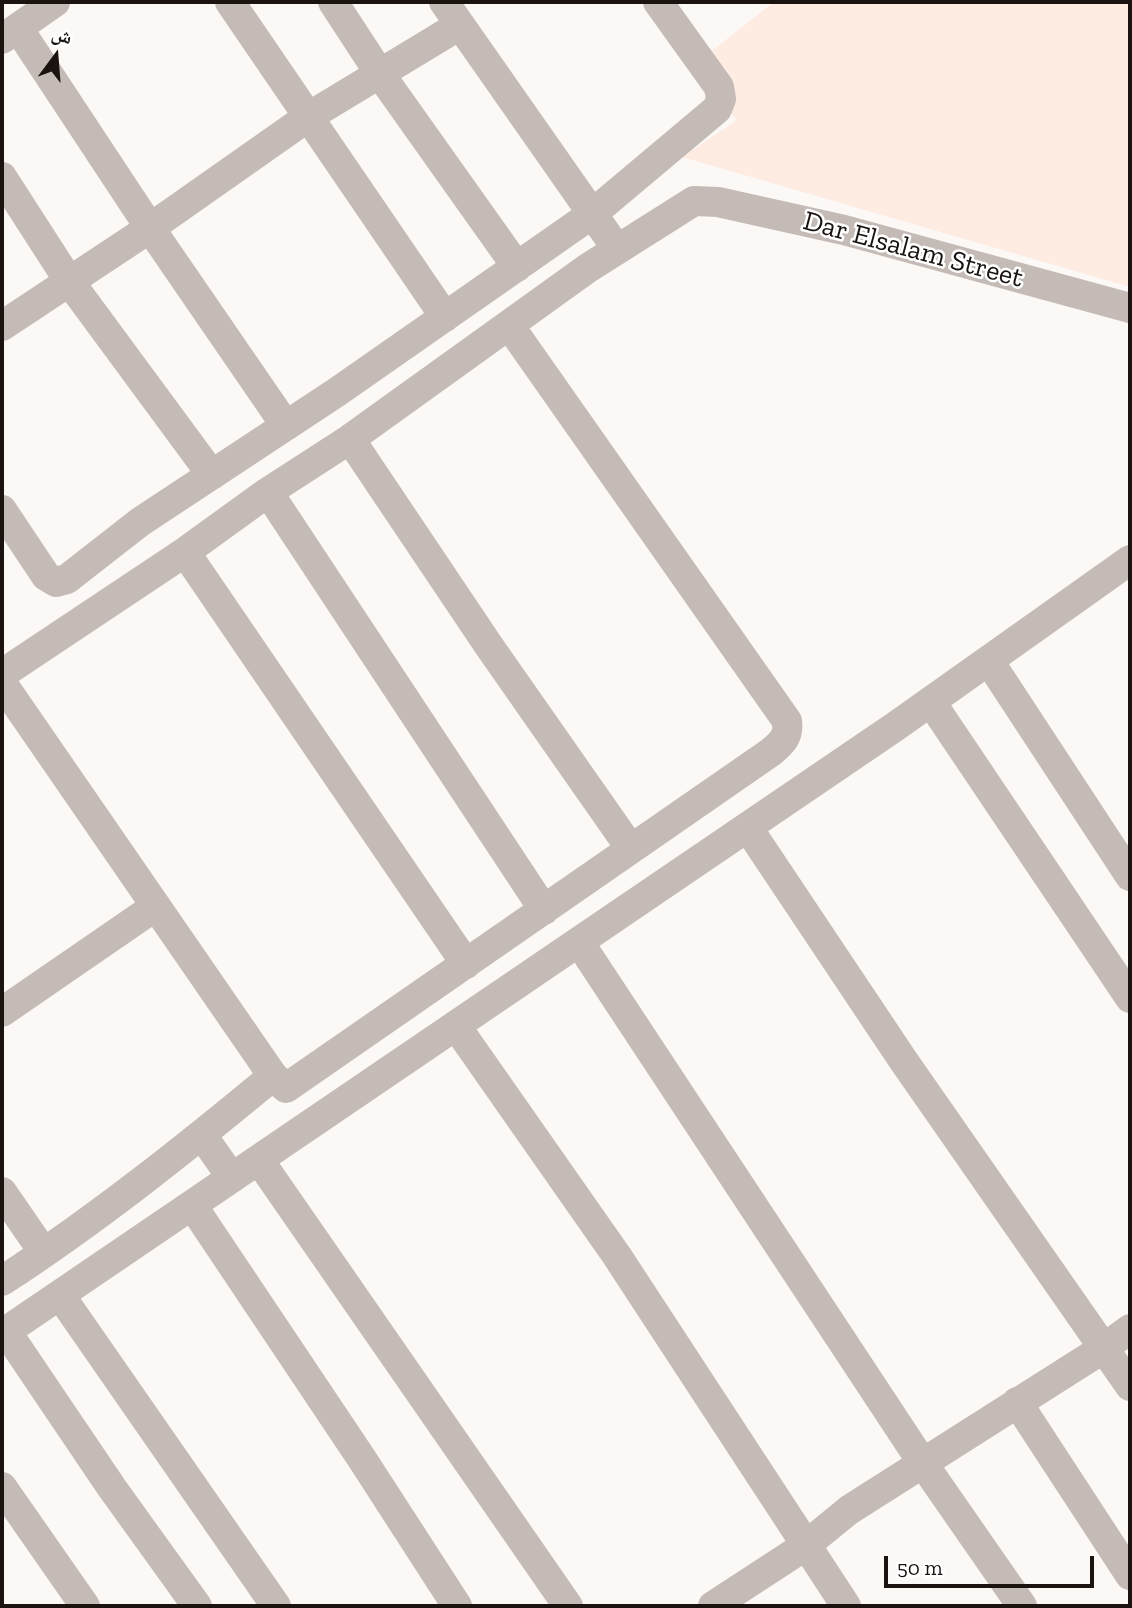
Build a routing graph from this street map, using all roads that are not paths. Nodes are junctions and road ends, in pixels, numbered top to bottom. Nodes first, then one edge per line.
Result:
1 (55, 2) edge
2 (230, 2) edge
3 (333, 2) edge
4 (658, 2) edge
5 (452, 13) edge
6 (10, 34) edge
7 (380, 74) junction
8 (309, 117) junction
9 (2, 177) edge
10 (593, 214) junction
11 (150, 228) junction
12 (617, 249) junction
13 (516, 267) junction
14 (69, 281) junction
15 (1130, 308) edge
16 (445, 317) junction
17 (509, 325) junction
18 (2, 326) edge
19 (286, 426) junction
20 (350, 439) junction
21 (212, 475) junction
22 (268, 492) junction
23 (2, 510) edge
24 (185, 552) junction
25 (1130, 560) edge
26 (989, 661) junction
27 (2, 674) edge
28 (2, 683) edge
29 (931, 702) junction
30 (748, 828) junction
31 (631, 849) junction
32 (1130, 876) edge
33 (156, 906) junction
34 (544, 910) junction
35 (579, 942) junction
36 (466, 964) junction
37 (1130, 998) edge
38 (2, 1012) edge
39 (456, 1026) junction
40 (273, 1076) junction
41 (202, 1135) junction
42 (258, 1160) junction
43 (232, 1178) junction
44 (2, 1192) edge
45 (192, 1205) junction
46 (44, 1253) junction
47 (2, 1281) edge
48 (60, 1295) junction
49 (1130, 1329) edge
50 (4, 1332) edge
51 (1104, 1348) junction
52 (1130, 1386) edge
53 (1017, 1402) junction
54 (922, 1462) junction
55 (2, 1487) edge
56 (805, 1546) junction
57 (1130, 1575) edge
58 (85, 1606) edge
59 (197, 1606) edge
60 (276, 1606) edge
61 (457, 1606) edge
62 (568, 1606) edge
63 (713, 1606) edge
64 (846, 1606) edge
65 (1022, 1606) edge

1 - 6 street
2 - 8 street
3 - 7 street
4 - 10 street
5 - 7 street
5 - 10 street
6 - 11 street
7 - 8 street
7 - 13 street
8 - 11 street
8 - 16 street
9 - 14 street
10 - 12 street
10 - 13 street
11 - 14 street
11 - 19 street
12 - 15 street, Dar Elsalam Street
12 - 17 street
13 - 16 street
14 - 18 street
14 - 21 street
16 - 19 street
17 - 20 street
17 - 31 street
19 - 21 street
20 - 22 street
20 - 31 street
21 - 23 street
22 - 24 street
22 - 34 street
24 - 27 street
24 - 36 street
25 - 26 street
26 - 29 street
26 - 32 street
28 - 33 street
29 - 30 street
29 - 37 street
30 - 35 street
30 - 51 street
31 - 34 street
33 - 38 street
33 - 40 street
34 - 36 street
35 - 39 street
35 - 54 street
36 - 40 street
39 - 42 street
39 - 56 street
40 - 41 street
41 - 43 street
41 - 46 street
42 - 43 street
42 - 62 street
43 - 45 street
44 - 46 street
45 - 48 street
45 - 61 street
46 - 47 street
48 - 50 street
48 - 60 street
49 - 51 street
50 - 59 street
51 - 52 street
51 - 53 street
53 - 54 street
53 - 57 street
54 - 56 street
54 - 65 street
55 - 58 street
56 - 63 street
56 - 64 street

